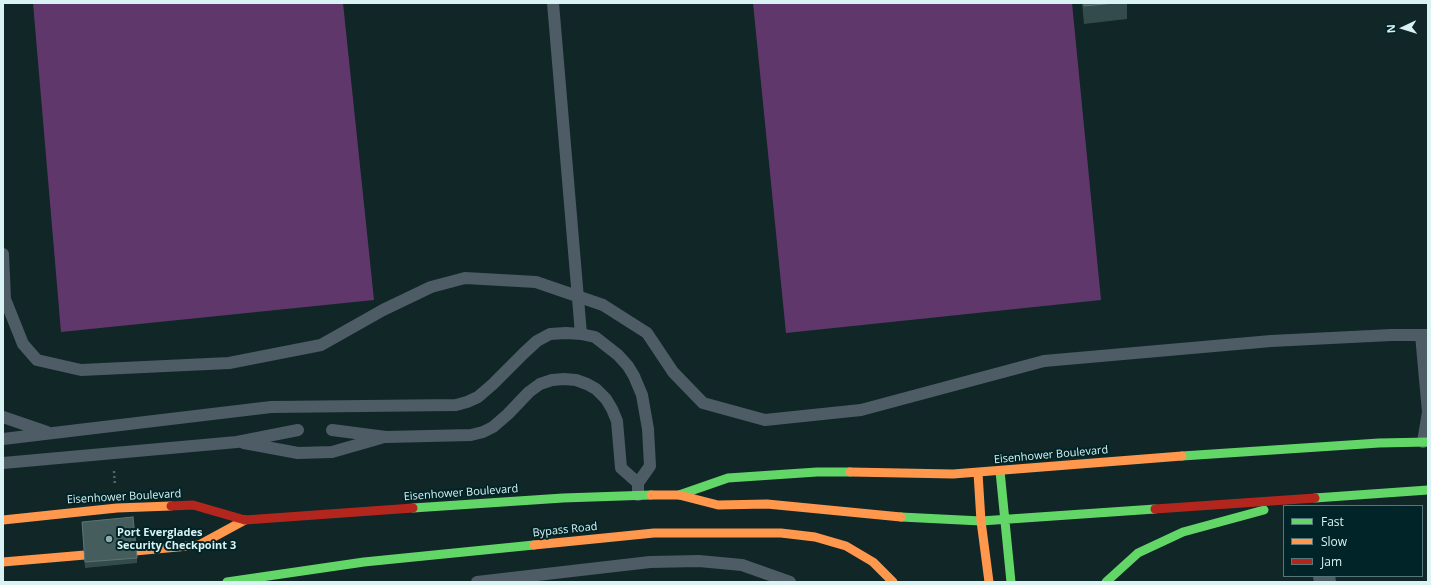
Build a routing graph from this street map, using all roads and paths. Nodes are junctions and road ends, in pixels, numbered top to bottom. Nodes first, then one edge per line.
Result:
1 (553, 3) edge
2 (3, 254) edge
3 (578, 297) junction
4 (581, 334) junction
5 (1425, 335) edge
6 (3, 417) edge
7 (298, 430) dead end
8 (332, 430) dead end
9 (52, 433) junction
10 (386, 437) junction
11 (3, 438) edge
12 (238, 442) junction
13 (1426, 442) edge
14 (114, 454) junction
15 (3, 463) edge
16 (1000, 471) junction
17 (978, 473) junction
18 (115, 488) dead end
19 (638, 489) junction
20 (1428, 490) edge
21 (679, 495) junction
22 (1317, 501) edge
23 (1300, 505) edge
24 (1283, 509) edge
25 (1006, 519) junction
26 (3, 520) edge
27 (245, 520) junction
28 (981, 521) junction
29 (135, 551) edge
30 (84, 555) edge
31 (3, 562) edge
32 (227, 582) edge
33 (477, 582) edge
34 (790, 582) edge
35 (893, 582) edge
36 (988, 582) edge
37 (1011, 582) edge
38 (1106, 582) edge

1 - 3 lane
2 - 3 lane
3 - 4 lane
3 - 5 lane
4 - 9 lane
4 - 19 lane
5 - 13 lane
6 - 9 lane
7 - 12 lane
8 - 10 lane
9 - 11 lane
10 - 12 lane
10 - 19 lane
12 - 14 lane
13 - 16 street, Eisenhower Boulevard
14 - 15 lane
14 - 18 path
16 - 17 street, Eisenhower Boulevard
16 - 25 street
17 - 21 street, Eisenhower Boulevard
17 - 28 street
19 - 21 street, Eisenhower Boulevard
19 - 27 street, Eisenhower Boulevard
20 - 22 street, Eisenhower Boulevard
21 - 28 street, Eisenhower Boulevard
22 - 23 street
22 - 25 street, Eisenhower Boulevard
24 - 38 street
25 - 28 street, Eisenhower Boulevard
25 - 37 street
26 - 27 street, Eisenhower Boulevard
27 - 29 street, Eisenhower Boulevard
28 - 36 street
30 - 31 street
32 - 35 street, Bypass Road
33 - 34 lane

